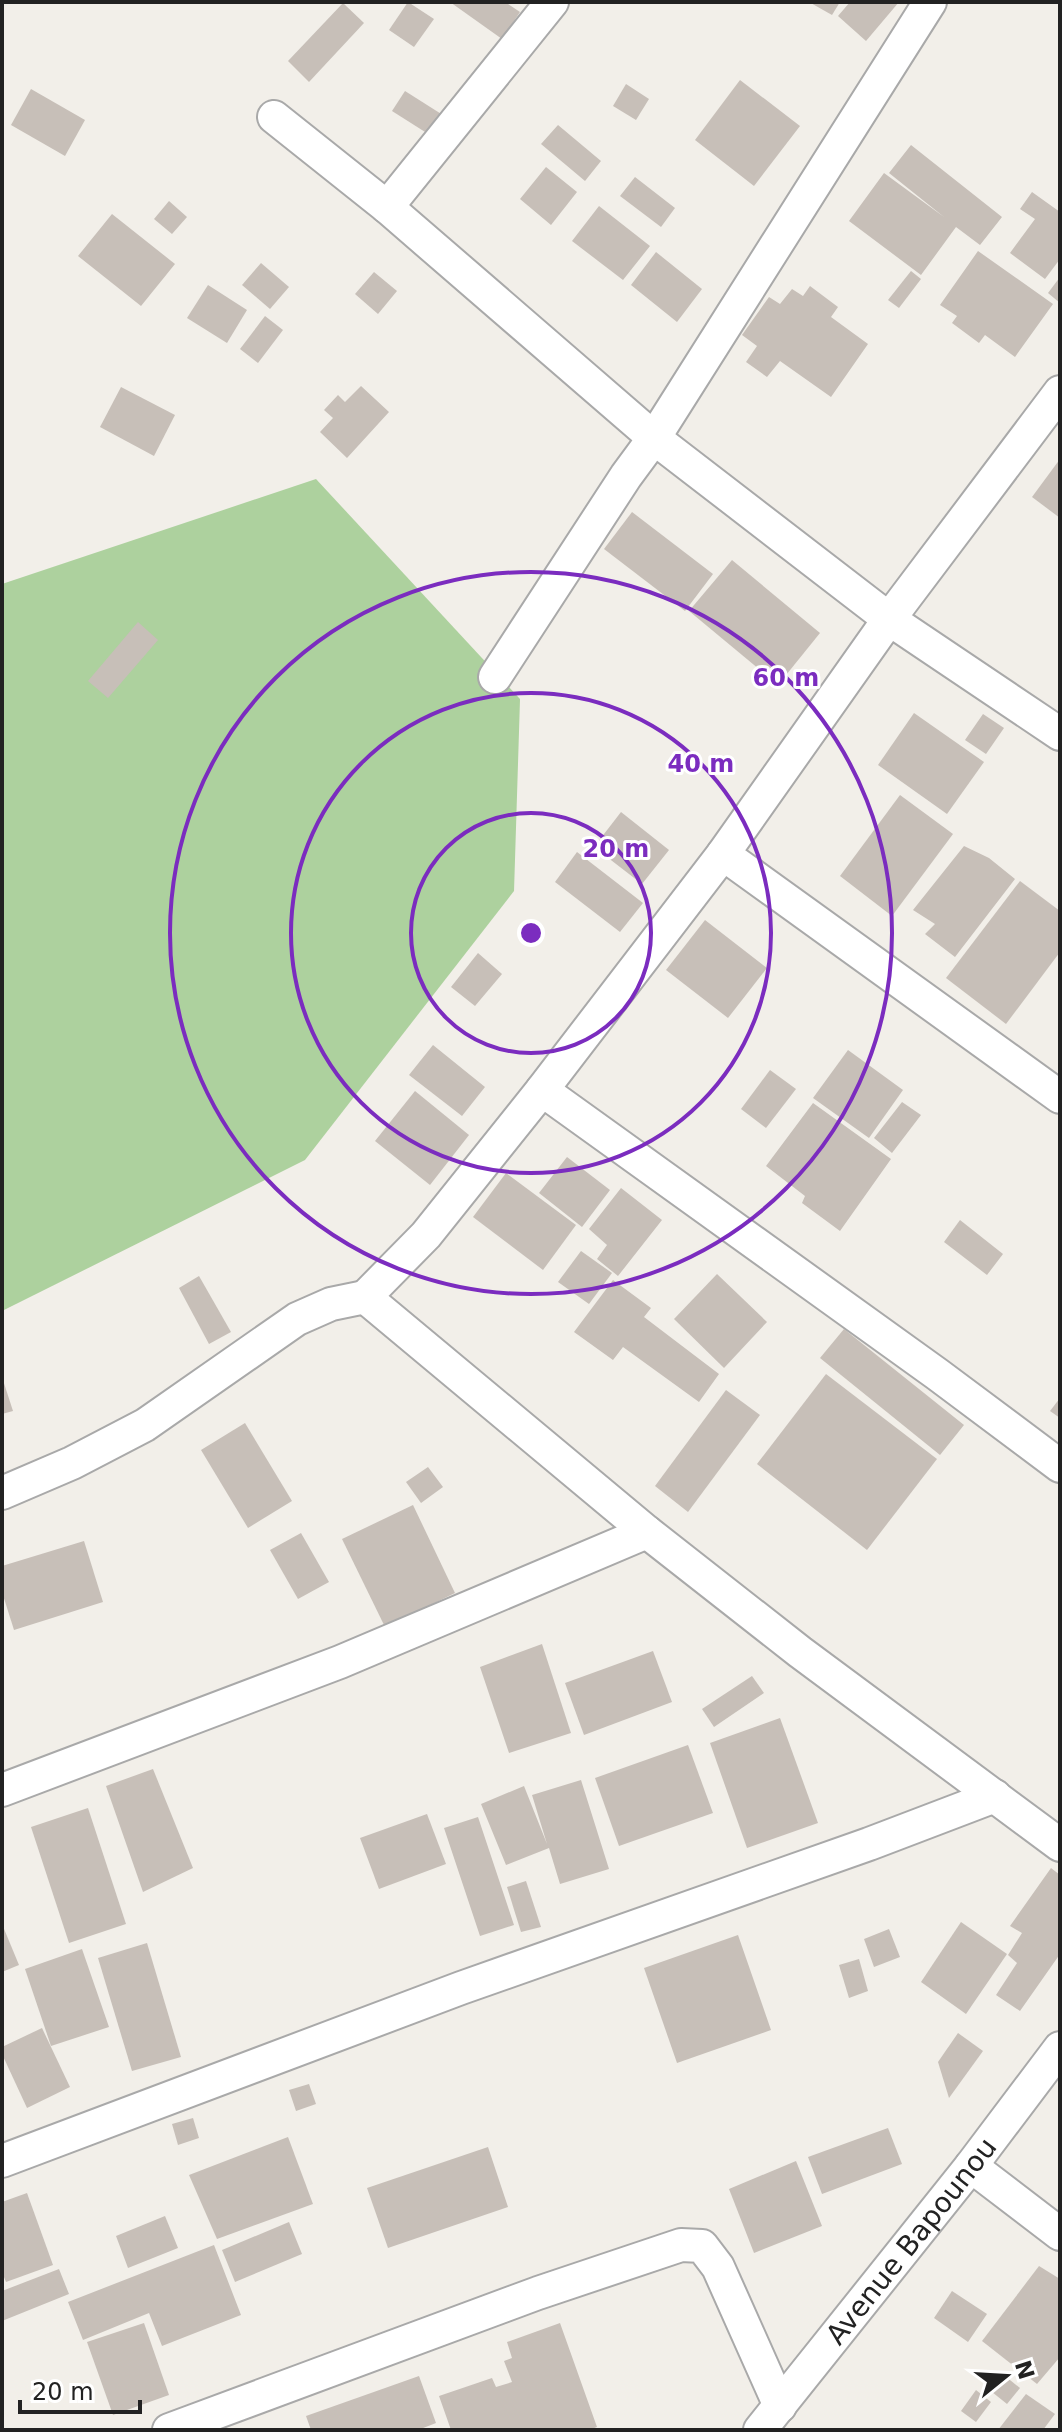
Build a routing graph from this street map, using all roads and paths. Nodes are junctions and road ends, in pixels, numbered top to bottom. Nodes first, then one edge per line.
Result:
1 (552, 2) edge
2 (930, 2) edge
3 (274, 117) dead end
4 (387, 207) junction
5 (1060, 392) edge
6 (654, 438) junction
7 (889, 619) junction
8 (495, 677) dead end
9 (1060, 734) edge
10 (723, 854) junction
11 (542, 1090) junction
12 (1060, 1097) edge
13 (365, 1297) junction
14 (1060, 1466) edge
15 (2, 1493) edge
16 (647, 1532) junction
17 (2, 1790) edge
18 (995, 1796) junction
19 (1060, 1845) edge
20 (1060, 2048) edge
21 (2, 2161) edge
22 (971, 2166) junction
23 (1060, 2234) edge
24 (770, 2418) edge
25 (169, 2430) edge

1 - 4 street
2 - 6 street
3 - 4 street
4 - 6 street
5 - 7 street
6 - 7 street
6 - 8 street
7 - 9 street
7 - 10 street
10 - 11 street
10 - 12 street
11 - 13 street
11 - 14 street
13 - 15 street
13 - 16 street
16 - 17 street
16 - 18 street
18 - 19 street
18 - 21 street
20 - 22 street, Avenue Bapounou
22 - 23 street
22 - 24 street, Avenue Bapounou
24 - 25 street

